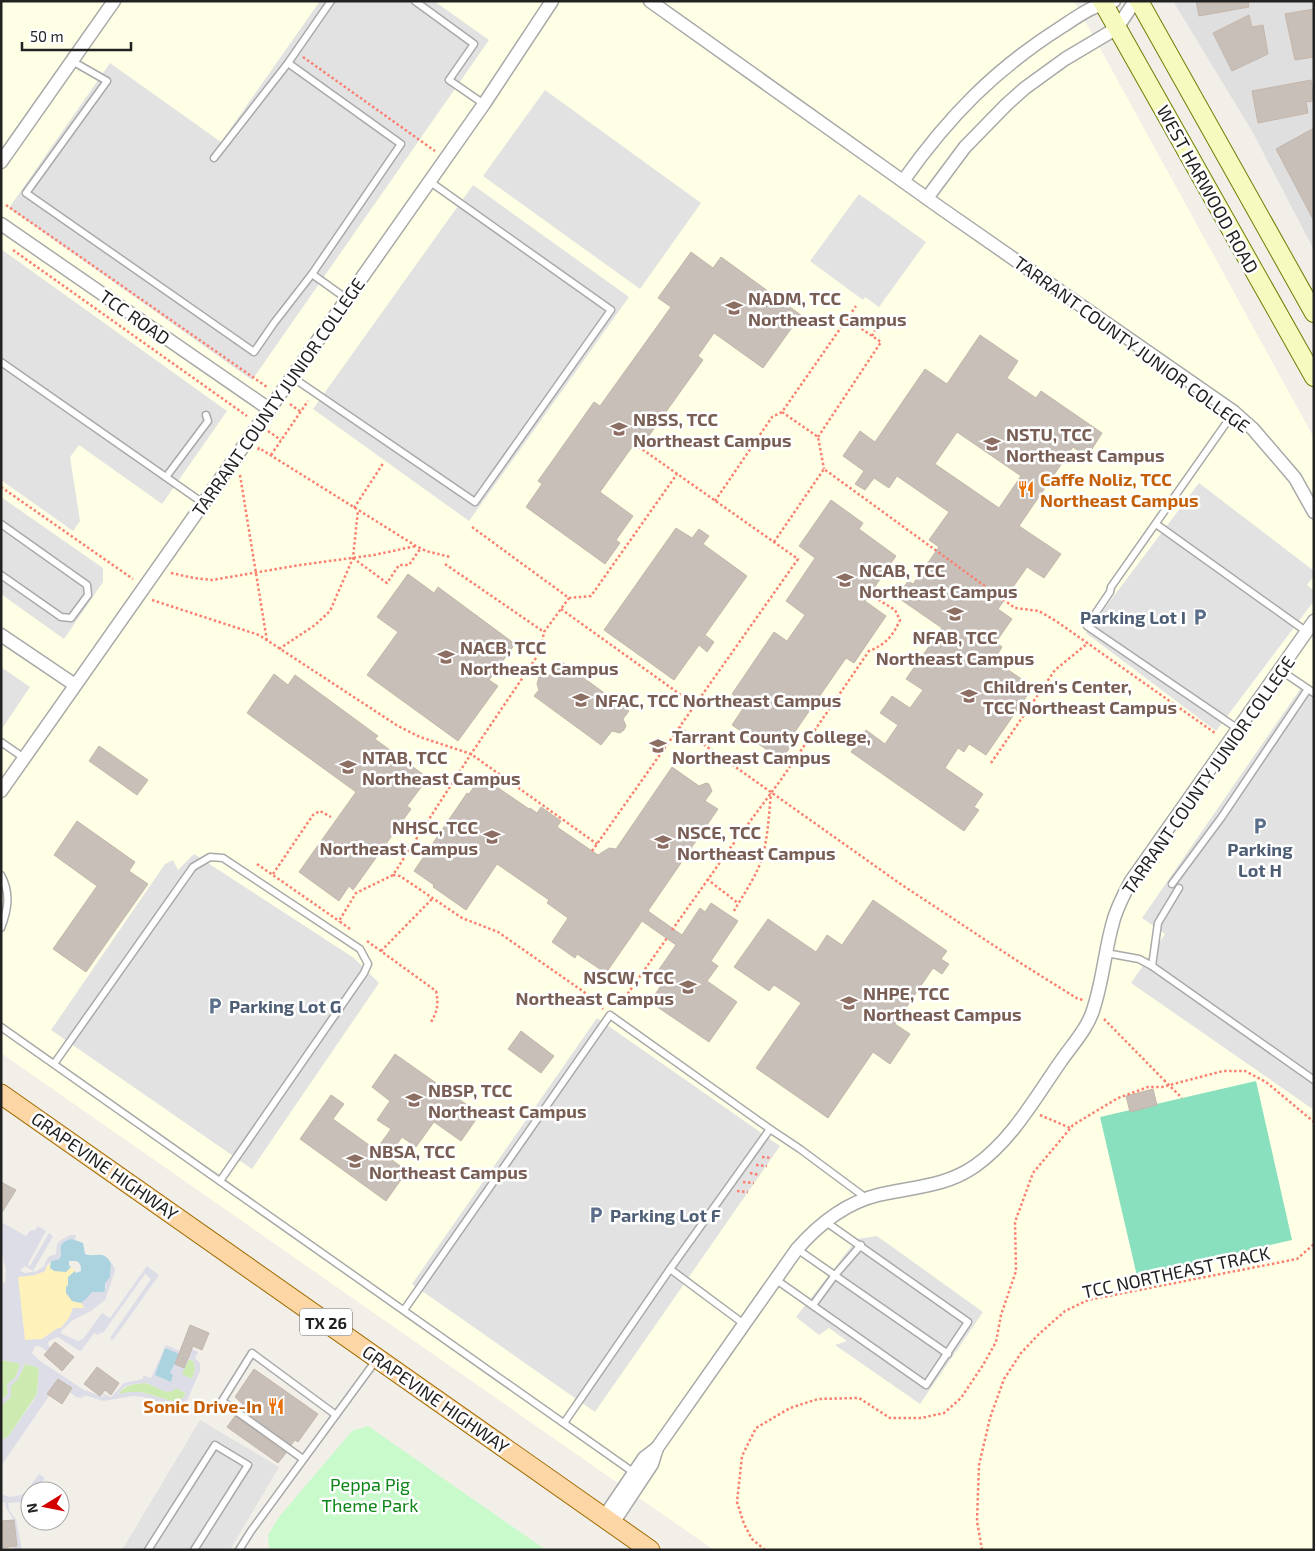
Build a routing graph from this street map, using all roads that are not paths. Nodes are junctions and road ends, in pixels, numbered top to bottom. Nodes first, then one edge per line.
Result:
1 (114, 1) edge
2 (332, 1) edge
3 (415, 1) edge
4 (552, 1) edge
5 (650, 1) edge
6 (1135, 1) edge
7 (1139, 1) edge
8 (1106, 2) edge
9 (1117, 28) junction
10 (72, 61) junction
11 (288, 63) junction
12 (484, 104) junction
13 (214, 158) dead end
14 (1, 162) edge
15 (429, 181) junction
16 (903, 181) junction
17 (927, 198) junction
18 (1, 224) edge
19 (312, 274) junction
20 (346, 299) junction
21 (1314, 313) edge
22 (1, 362) edge
23 (292, 377) junction
24 (1314, 377) edge
25 (269, 409) junction
26 (1234, 412) junction
27 (206, 415) dead end
28 (166, 477) junction
29 (203, 503) junction
30 (1314, 512) edge
31 (1, 524) edge
32 (1156, 524) junction
33 (1, 575) edge
34 (1310, 626) edge
35 (1, 635) edge
36 (1280, 670) junction
37 (75, 685) junction
38 (1311, 691) edge
39 (1238, 729) junction
40 (1, 742) edge
41 (24, 758) junction
42 (1, 791) edge
43 (1, 875) edge
44 (1172, 884) dead end
45 (1178, 888) dead end
46 (1, 928) edge
47 (1106, 953) junction
48 (1152, 966) junction
49 (1, 1027) edge
50 (54, 1064) junction
51 (1314, 1080) edge
52 (1, 1094) edge
53 (770, 1129) junction
54 (220, 1181) junction
55 (866, 1198) junction
56 (825, 1221) junction
57 (861, 1246) junction
58 (798, 1249) junction
59 (670, 1270) junction
60 (835, 1275) junction
61 (776, 1279) junction
62 (813, 1305) junction
63 (404, 1310) junction
64 (744, 1324) junction
65 (948, 1354) junction
66 (378, 1358) junction
67 (336, 1415) junction
68 (564, 1423) junction
69 (658, 1448) junction
70 (303, 1459) junction
71 (633, 1472) junction
72 (608, 1520) junction
73 (148, 1550) edge
74 (194, 1550) edge
75 (239, 1550) edge
76 (650, 1550) edge

1 - 10 street
2 - 11 lane
3 - 12 lane
4 - 12 street, TARRANT COUNTY JUNIOR COLLEGE
5 - 16 street, TARRANT COUNTY JUNIOR COLLEGE
6 - 9 street
7 - 21 main road, WEST HARWOOD ROAD
8 - 9 main road, WEST HARWOOD ROAD
8 - 16 street
9 - 17 street
9 - 24 main road, WEST HARWOOD ROAD
10 - 14 street
10 - 19 lane
11 - 13 lane
11 - 19 lane
12 - 15 street, TARRANT COUNTY JUNIOR COLLEGE
15 - 20 street, TARRANT COUNTY JUNIOR COLLEGE
15 - 23 lane
16 - 17 street, TARRANT COUNTY JUNIOR COLLEGE
17 - 26 street, TARRANT COUNTY JUNIOR COLLEGE
18 - 25 street, TCC ROAD
19 - 20 lane
20 - 23 street, TARRANT COUNTY JUNIOR COLLEGE
22 - 28 lane
23 - 25 street, TARRANT COUNTY JUNIOR COLLEGE
25 - 29 street, TARRANT COUNTY JUNIOR COLLEGE
26 - 30 street, TARRANT COUNTY JUNIOR COLLEGE
26 - 32 lane
27 - 28 lane
28 - 29 lane
29 - 37 street, TARRANT COUNTY JUNIOR COLLEGE
31 - 33 lane
32 - 34 lane
32 - 39 lane
34 - 36 street, TARRANT COUNTY JUNIOR COLLEGE
35 - 37 street
36 - 38 lane
36 - 39 street, TARRANT COUNTY JUNIOR COLLEGE
37 - 41 street, TARRANT COUNTY JUNIOR COLLEGE
38 - 44 lane
39 - 47 street, TARRANT COUNTY JUNIOR COLLEGE
40 - 41 lane
41 - 42 street, TARRANT COUNTY JUNIOR COLLEGE
43 - 46 lane
45 - 48 lane
47 - 48 lane
47 - 55 street, TARRANT COUNTY JUNIOR COLLEGE
48 - 51 lane
49 - 50 lane
50 - 54 lane
50 - 54 lane
52 - 66 main road, GRAPEVINE HIGHWAY / TX 26
53 - 55 lane
53 - 59 lane
53 - 63 lane
54 - 63 lane
55 - 56 street, TARRANT COUNTY JUNIOR COLLEGE
56 - 57 lane
56 - 58 street, TARRANT COUNTY JUNIOR COLLEGE
57 - 60 lane
57 - 65 lane
58 - 60 lane
58 - 61 street, TARRANT COUNTY JUNIOR COLLEGE
59 - 64 lane
59 - 68 lane
60 - 62 lane
60 - 65 lane
61 - 62 lane
61 - 64 street, TARRANT COUNTY JUNIOR COLLEGE
62 - 65 lane
63 - 68 lane
64 - 69 street, TARRANT COUNTY JUNIOR COLLEGE
66 - 67 lane
66 - 72 main road, GRAPEVINE HIGHWAY / TX 26
67 - 70 lane
67 - 70 lane
68 - 71 lane
69 - 71 street, TARRANT COUNTY JUNIOR COLLEGE
69 - 72 street, TARRANT COUNTY JUNIOR COLLEGE
70 - 75 lane
71 - 72 street, TARRANT COUNTY JUNIOR COLLEGE
72 - 76 main road, GRAPEVINE HIGHWAY / TX 26
73 - 74 lane

